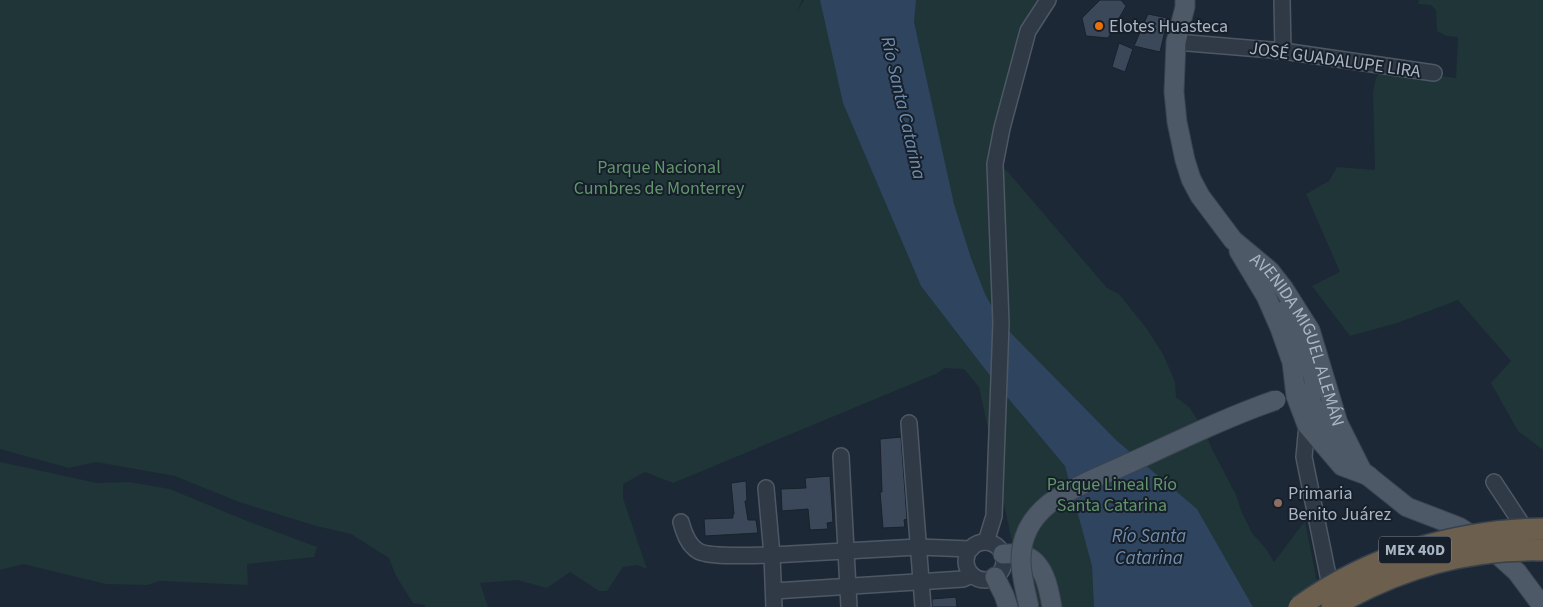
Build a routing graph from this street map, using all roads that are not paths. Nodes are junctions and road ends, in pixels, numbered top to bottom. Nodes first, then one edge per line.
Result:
1 (1048, 0) edge
2 (1185, 0) edge
3 (1282, 0) edge
4 (1176, 42) junction
5 (1283, 51) junction
6 (1434, 73) dead end
7 (1233, 240) junction
8 (1260, 262) junction
9 (1277, 403) junction
10 (1308, 407) junction
11 (909, 423) dead end
12 (841, 456) dead end
13 (1365, 473) junction
14 (1494, 482) dead end
15 (766, 488) dead end
16 (681, 522) dead end
17 (1543, 529) edge
18 (986, 542) junction
19 (918, 547) junction
20 (971, 549) junction
21 (846, 550) junction
22 (1543, 550) edge
23 (1003, 554) junction
24 (772, 555) junction
25 (1543, 558) edge
26 (972, 575) junction
27 (995, 577) junction
28 (921, 582) junction
29 (848, 585) junction
30 (774, 591) junction
31 (774, 607) edge
32 (849, 607) edge
33 (923, 607) edge
34 (1008, 607) edge
35 (1029, 607) edge
36 (1035, 607) edge
37 (1052, 607) edge
38 (1299, 607) edge
39 (1333, 607) edge
40 (1543, 607) edge

1 - 18 street
2 - 4 main road, AVENIDA MIGUEL ALEMÁN
3 - 5 street
4 - 5 street, JOSÉ GUADALUPE LIRA
4 - 7 main road, AVENIDA MIGUEL ALEMÁN
5 - 6 street, JOSÉ GUADALUPE LIRA
7 - 8 main road, AVENIDA MIGUEL ALEMÁN
7 - 10 main road
8 - 10 main road
8 - 13 main road, AVENIDA MIGUEL ALEMÁN
9 - 10 main road
9 - 35 main road, bridge
9 - 36 main road
10 - 13 main road
10 - 39 street
11 - 19 street
12 - 21 street
13 - 40 main road, AVENIDA MIGUEL ALEMÁN
14 - 25 street
15 - 24 street
16 - 24 street
17 - 38 highway, MEX 40D, bridge
18 - 20 street
18 - 23 street
19 - 20 street
19 - 21 street
19 - 28 street
20 - 26 street
21 - 24 street
21 - 29 street
22 - 39 highway, MEX 40D, bridge
23 - 27 street
23 - 37 main road
24 - 30 street
26 - 27 street
26 - 28 street
27 - 34 main road
28 - 29 street
28 - 33 street
29 - 30 street
29 - 32 street
30 - 31 street

